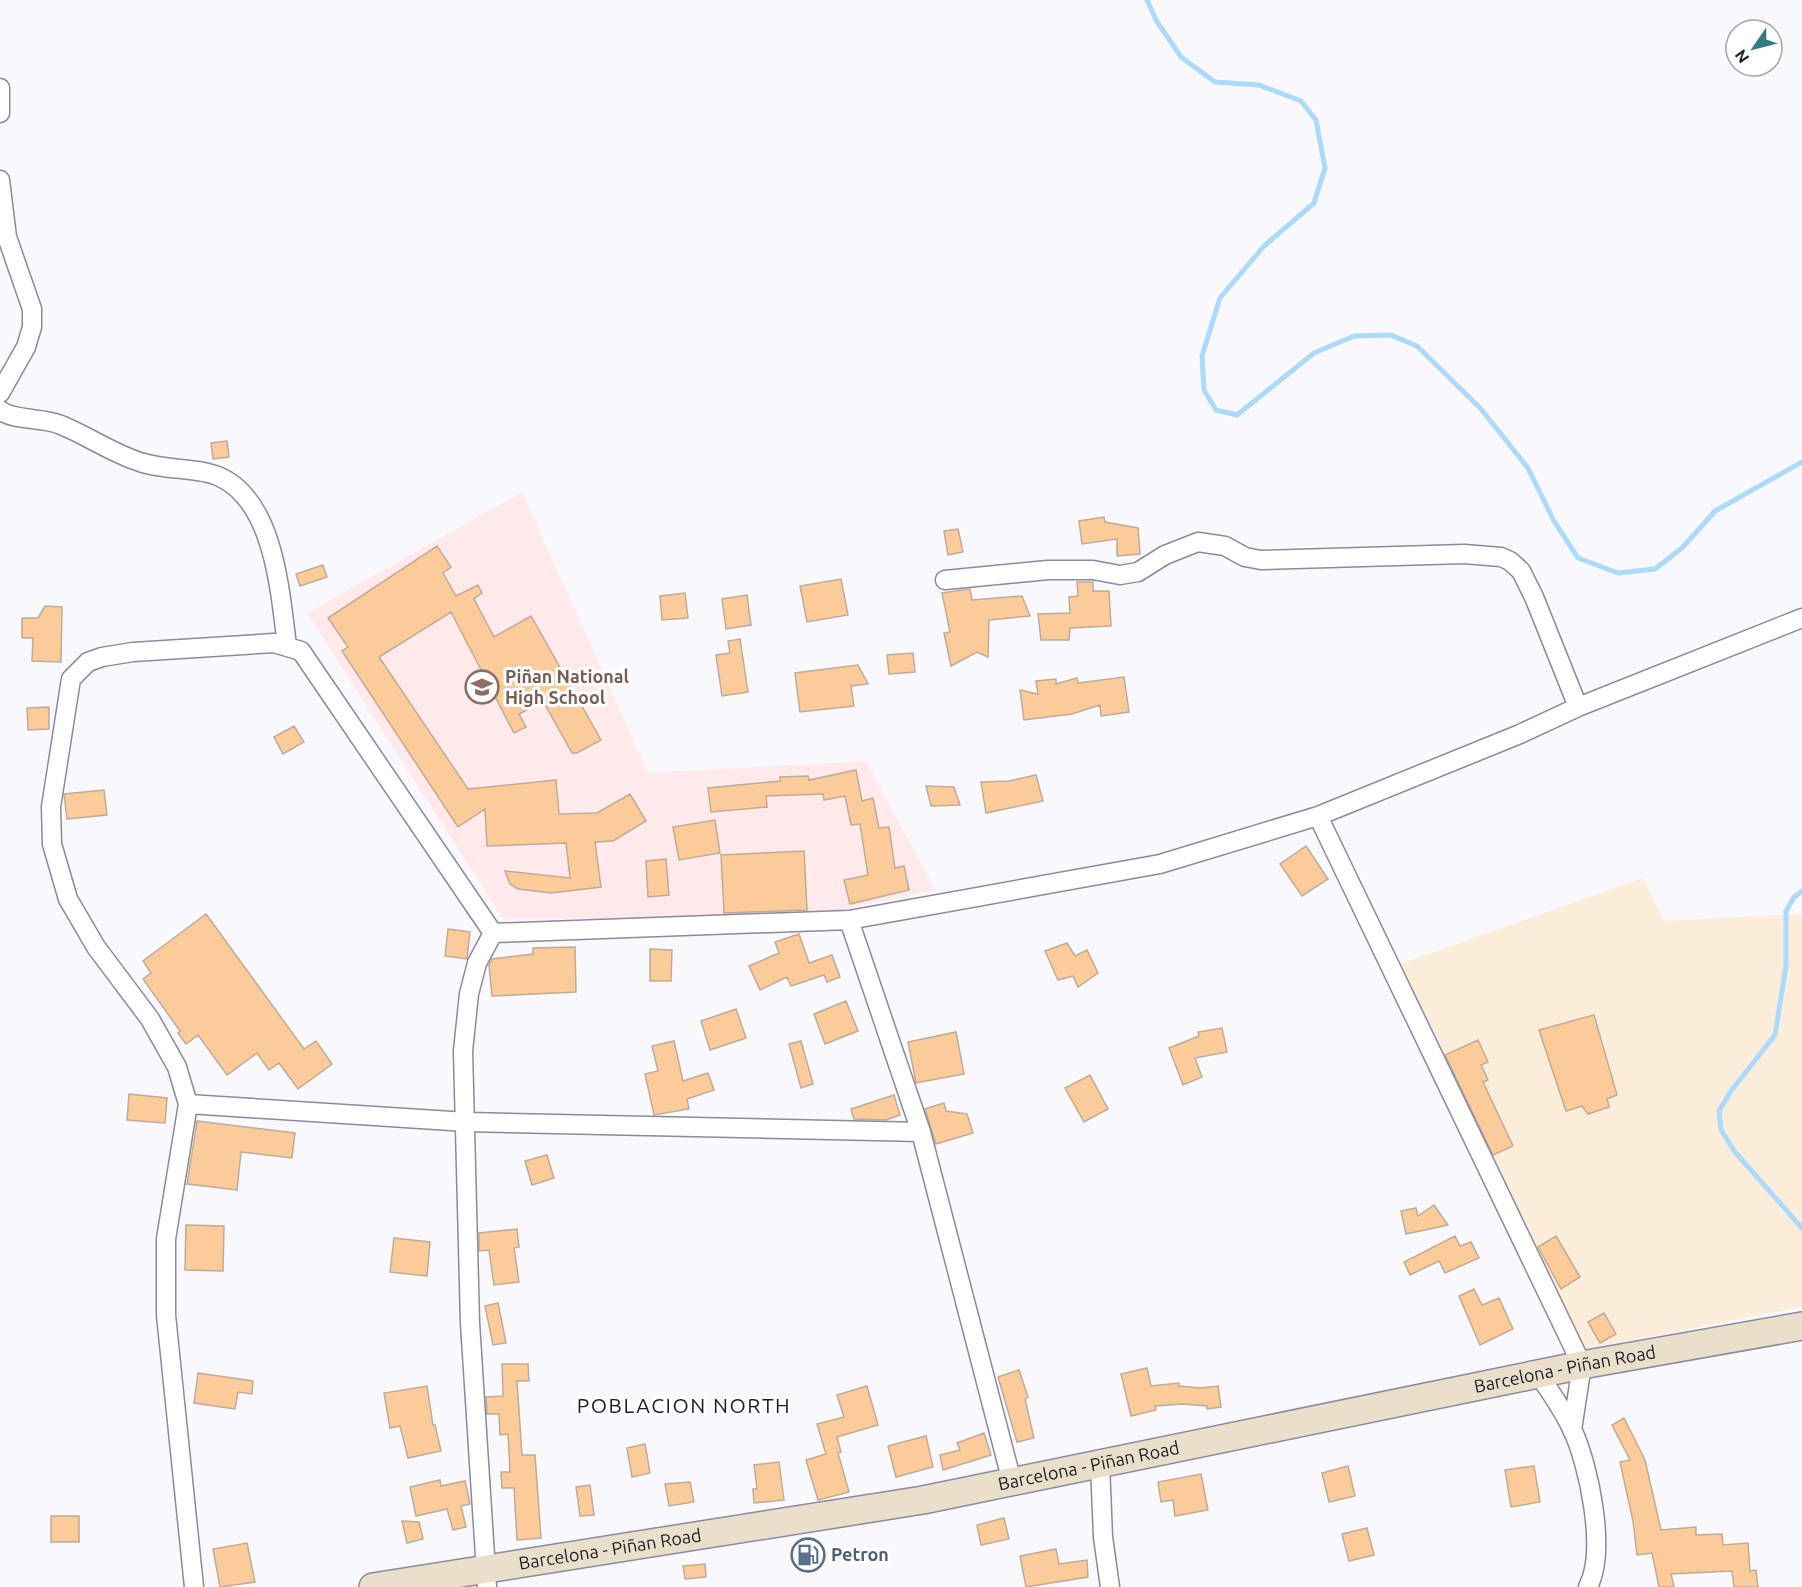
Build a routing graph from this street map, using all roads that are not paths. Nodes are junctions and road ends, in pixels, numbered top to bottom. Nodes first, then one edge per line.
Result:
1 (0, 88) edge
2 (0, 113) edge
3 (0, 180) edge
4 (0, 393) edge
5 (0, 410) edge
6 (945, 580) dead end
7 (1802, 618) edge
8 (287, 645) junction
9 (1578, 707) junction
10 (1318, 816) junction
11 (849, 920) junction
12 (493, 933) junction
13 (188, 1104) junction
14 (467, 1122) junction
15 (921, 1132) junction
16 (1802, 1326) edge
17 (1582, 1365) junction
18 (1538, 1374) junction
19 (1572, 1430) junction
20 (1100, 1464) junction
21 (1012, 1482) junction
22 (487, 1578) edge
23 (194, 1587) edge
24 (374, 1587) edge
25 (1110, 1587) edge
26 (1588, 1587) edge

1 - 2 street
3 - 4 street
5 - 8 street
6 - 9 street
7 - 9 street
8 - 12 street
8 - 13 street
9 - 10 street
10 - 11 street
10 - 17 street
11 - 12 street
11 - 15 street
12 - 14 street
13 - 14 street
13 - 23 street
14 - 15 street
14 - 22 street
15 - 21 street
16 - 17 main road, Barcelona - Piñan Road
17 - 18 main road, Barcelona - Piñan Road
17 - 19 street
18 - 19 street
18 - 20 main road, Barcelona - Piñan Road
19 - 26 street
20 - 21 main road, Barcelona - Piñan Road
20 - 25 street
21 - 22 main road, Barcelona - Piñan Road
22 - 24 main road, Barcelona - Piñan Road

